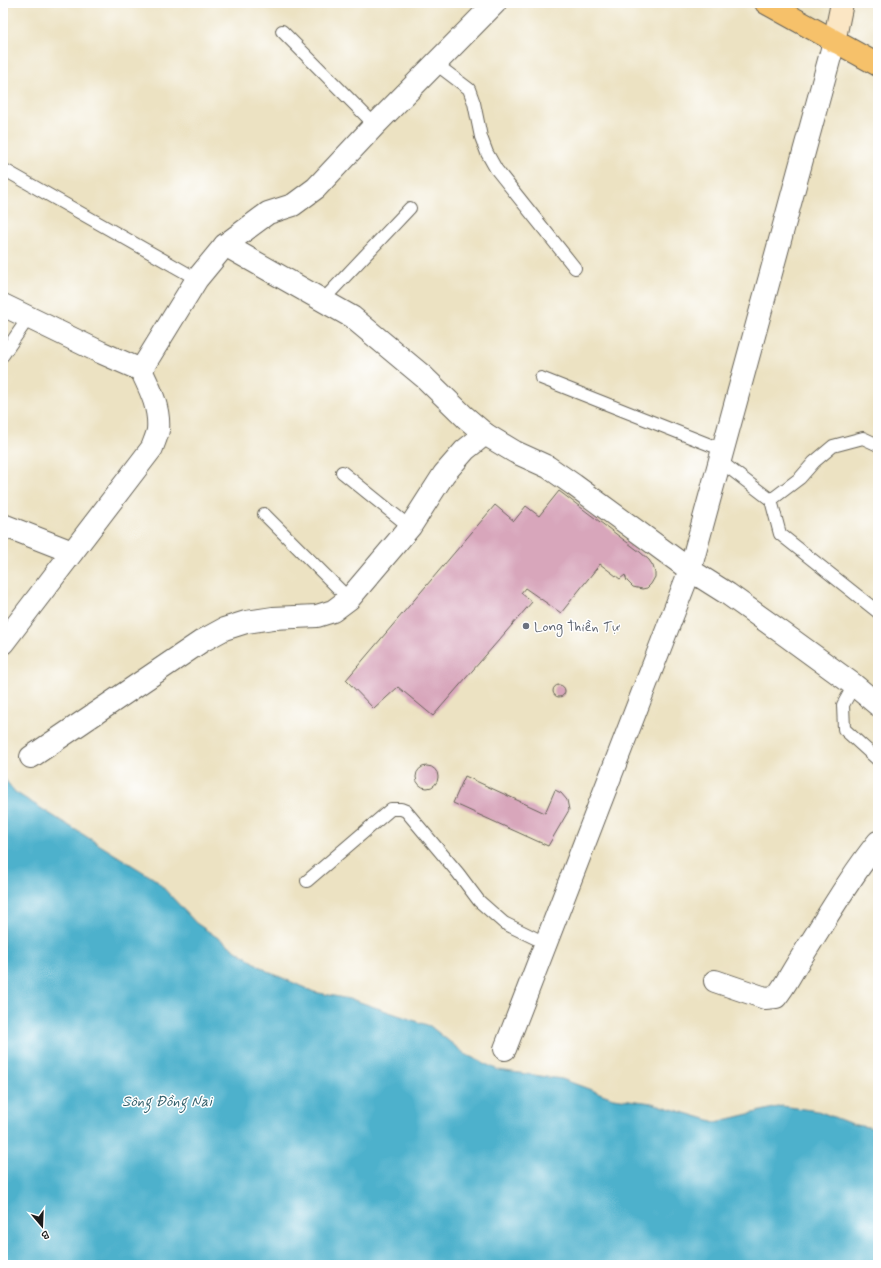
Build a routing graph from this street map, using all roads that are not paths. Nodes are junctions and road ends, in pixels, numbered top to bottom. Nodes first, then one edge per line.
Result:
1 (495, 3) edge
2 (766, 3) edge
3 (842, 3) edge
4 (282, 32) dead end
5 (834, 42) junction
6 (436, 64) junction
7 (878, 65) edge
8 (375, 125) junction
9 (3, 169) edge
10 (410, 208) dead end
11 (225, 245) junction
12 (575, 268) dead end
13 (197, 278) junction
14 (322, 301) junction
15 (3, 305) edge
16 (29, 317) junction
17 (3, 355) edge
18 (141, 370) junction
19 (541, 378) dead end
20 (485, 434) junction
21 (878, 445) edge
22 (722, 455) junction
23 (342, 472) dead end
24 (771, 500) junction
25 (264, 514) dead end
26 (3, 524) edge
27 (410, 527) junction
28 (72, 552) junction
29 (690, 570) junction
30 (349, 599) junction
31 (878, 612) edge
32 (3, 643) edge
33 (854, 685) junction
34 (878, 705) edge
35 (31, 756) dead end
36 (878, 760) edge
37 (878, 842) edge
38 (307, 881) dead end
39 (545, 943) junction
40 (715, 981) dead end
41 (505, 1049) dead end

1 - 6 street
2 - 5 main road
3 - 5 street
4 - 8 lane
5 - 7 main road
5 - 22 street
6 - 8 street
6 - 12 lane
8 - 11 street
9 - 13 lane
10 - 14 lane
11 - 13 street
11 - 14 street
13 - 18 street
14 - 20 street
15 - 16 street
16 - 17 lane
16 - 18 street
18 - 28 street
19 - 22 lane
20 - 27 street
20 - 29 street
21 - 24 lane
22 - 24 lane
22 - 29 street
23 - 27 lane
24 - 31 lane
25 - 30 lane
26 - 28 street
27 - 30 street
28 - 32 street
29 - 33 street
29 - 39 street
30 - 35 street
33 - 34 street
33 - 36 lane
37 - 40 street
38 - 39 lane
39 - 41 street

